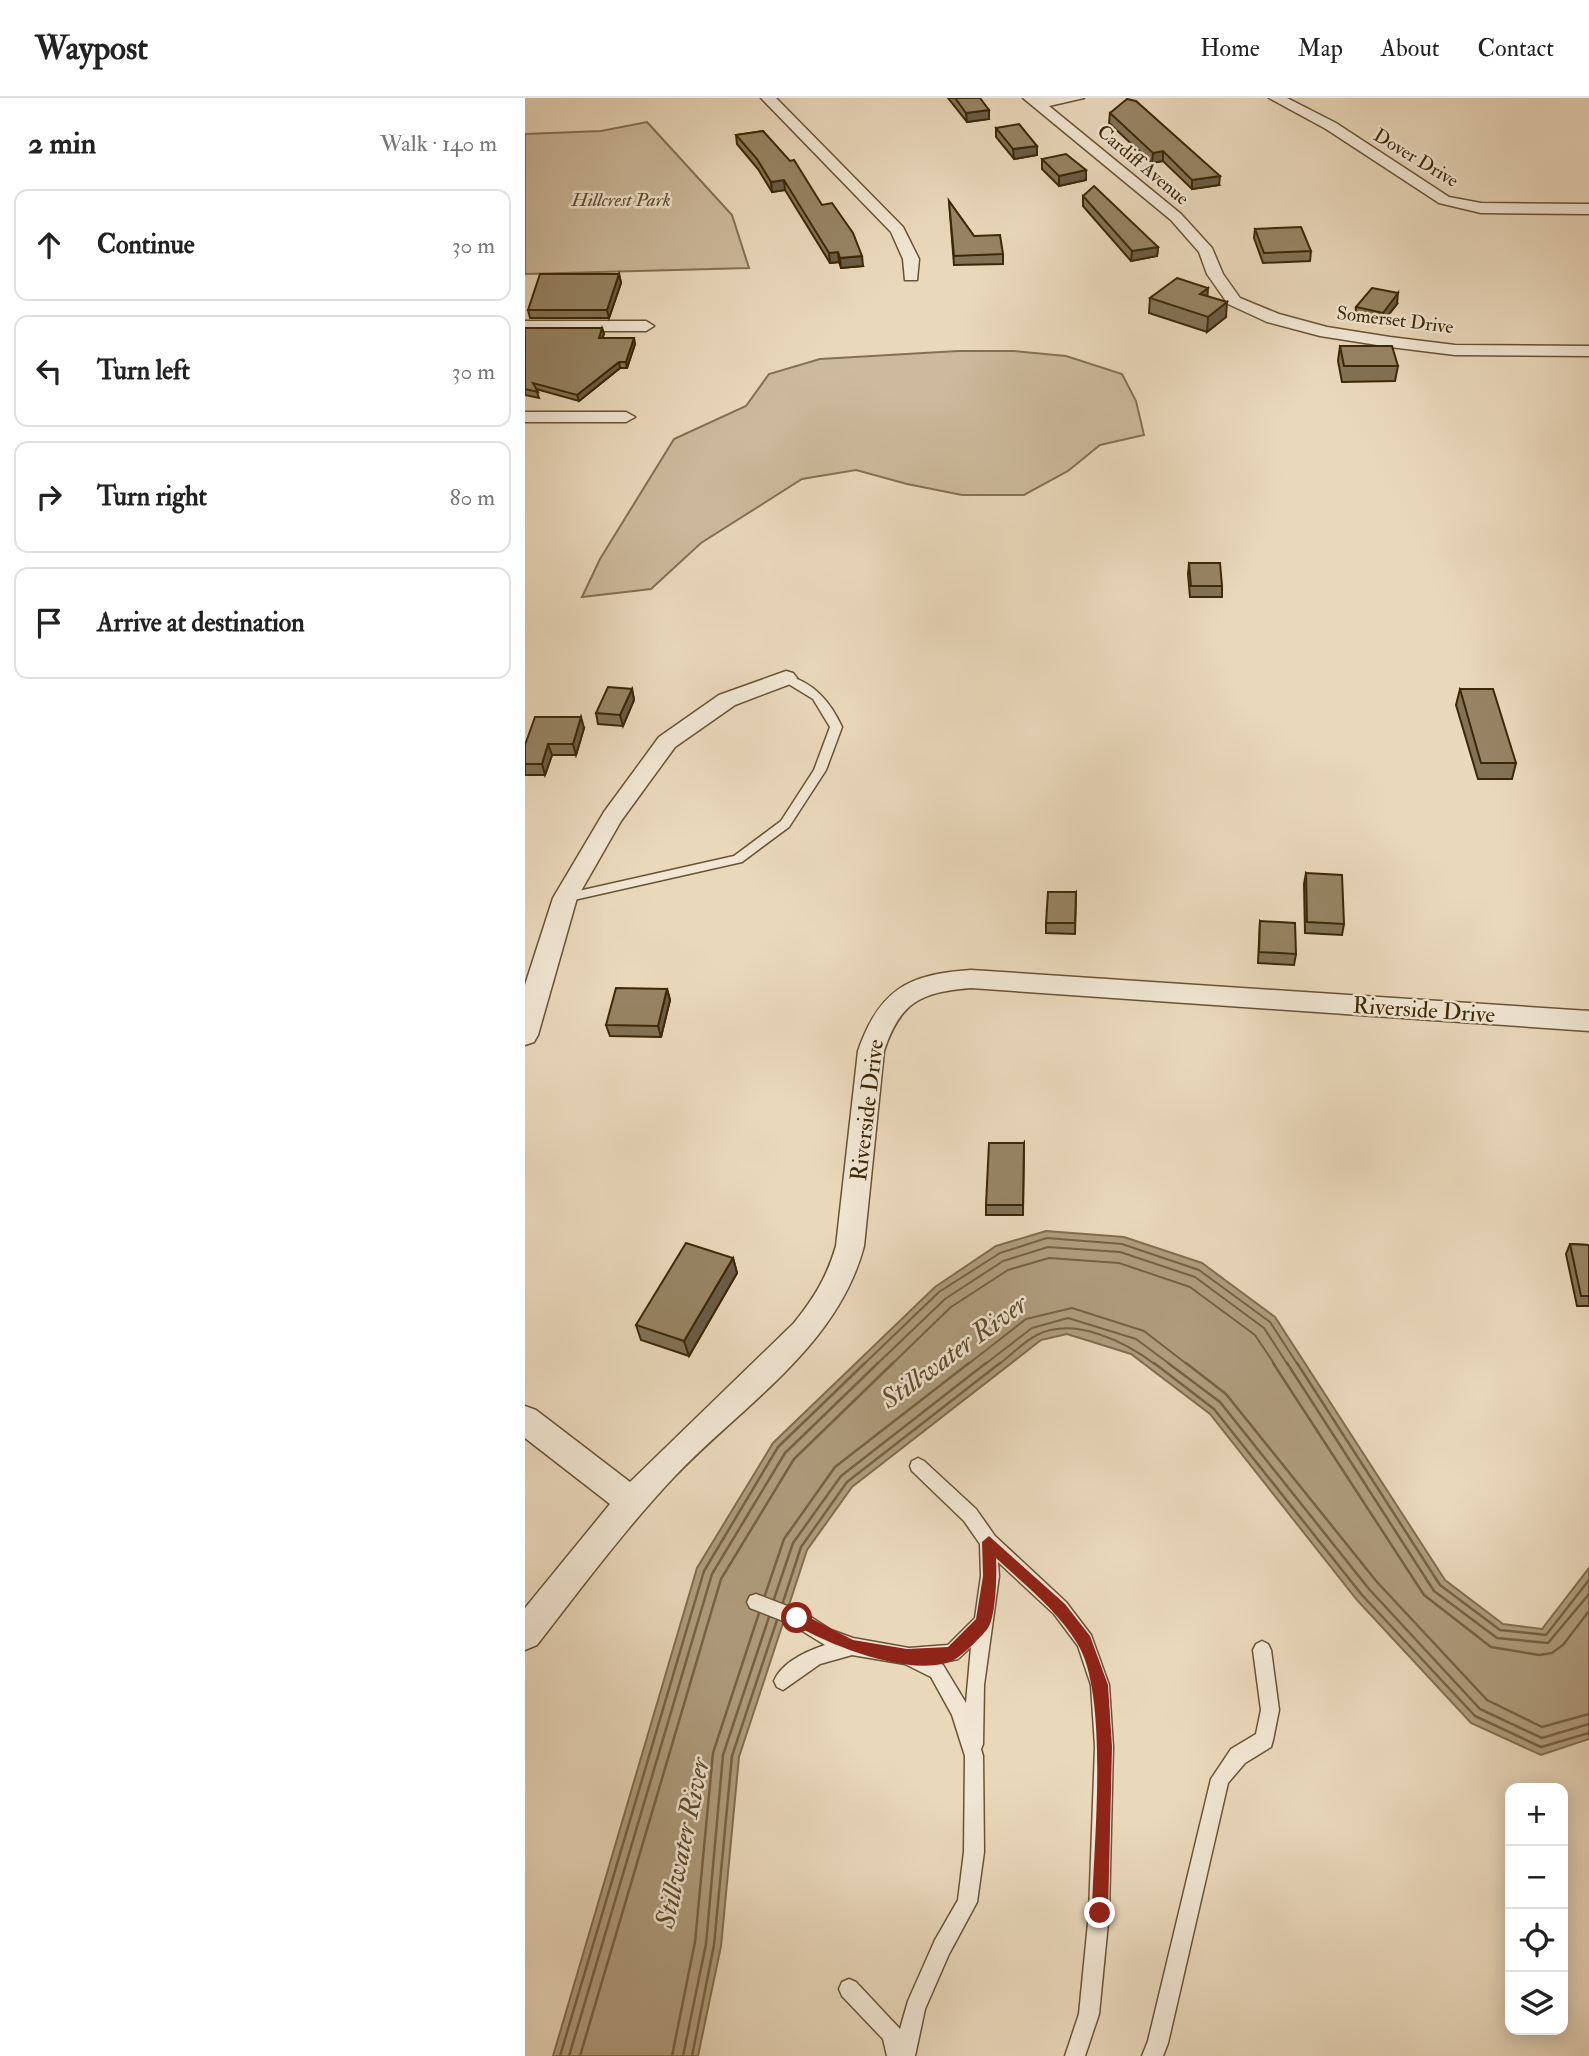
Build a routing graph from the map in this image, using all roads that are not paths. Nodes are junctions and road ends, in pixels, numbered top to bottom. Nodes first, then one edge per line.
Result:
1 (768, 98) edge
2 (1077, 98) edge
3 (1276, 98) edge
4 (1034, 101) edge
5 (1589, 209) edge
6 (1215, 274) joint
7 (911, 277) dead end
8 (525, 326) edge
9 (646, 326) dead end
10 (1589, 351) edge
11 (525, 417) edge
12 (626, 417) dead end
13 (786, 678) joint
14 (565, 898) junction
15 (1589, 1021) edge
16 (525, 1035) edge
17 (525, 1420) edge
18 (918, 1466) dead end
19 (632, 1502) junction
20 (989, 1542) junction
21 (756, 1602) dead end
22 (983, 1623) junction
23 (525, 1634) edge
24 (853, 1647) junction
25 (1262, 1650) dead end
26 (907, 1656) junction
27 (783, 1681) dead end
28 (974, 1756) junction
29 (849, 1989) dead end
30 (897, 2056) edge
31 (905, 2056) edge
32 (1075, 2056) edge
33 (1152, 2056) edge

1 - 7 street
2 - 4 street
3 - 5 street, Dover Drive
4 - 6 street, Cardiff Avenue
6 - 10 street, Somerset Drive
8 - 9 street
11 - 12 street
13 - 14 street
13 - 14 lane
14 - 16 street
15 - 19 street, Riverside Drive
17 - 19 street
18 - 20 lane
19 - 23 street, Riverside Drive
20 - 22 lane
20 - 32 lane
21 - 24 lane
22 - 26 lane
22 - 28 lane
24 - 26 lane
24 - 27 lane
25 - 33 lane
26 - 28 lane
28 - 31 lane
29 - 30 lane

